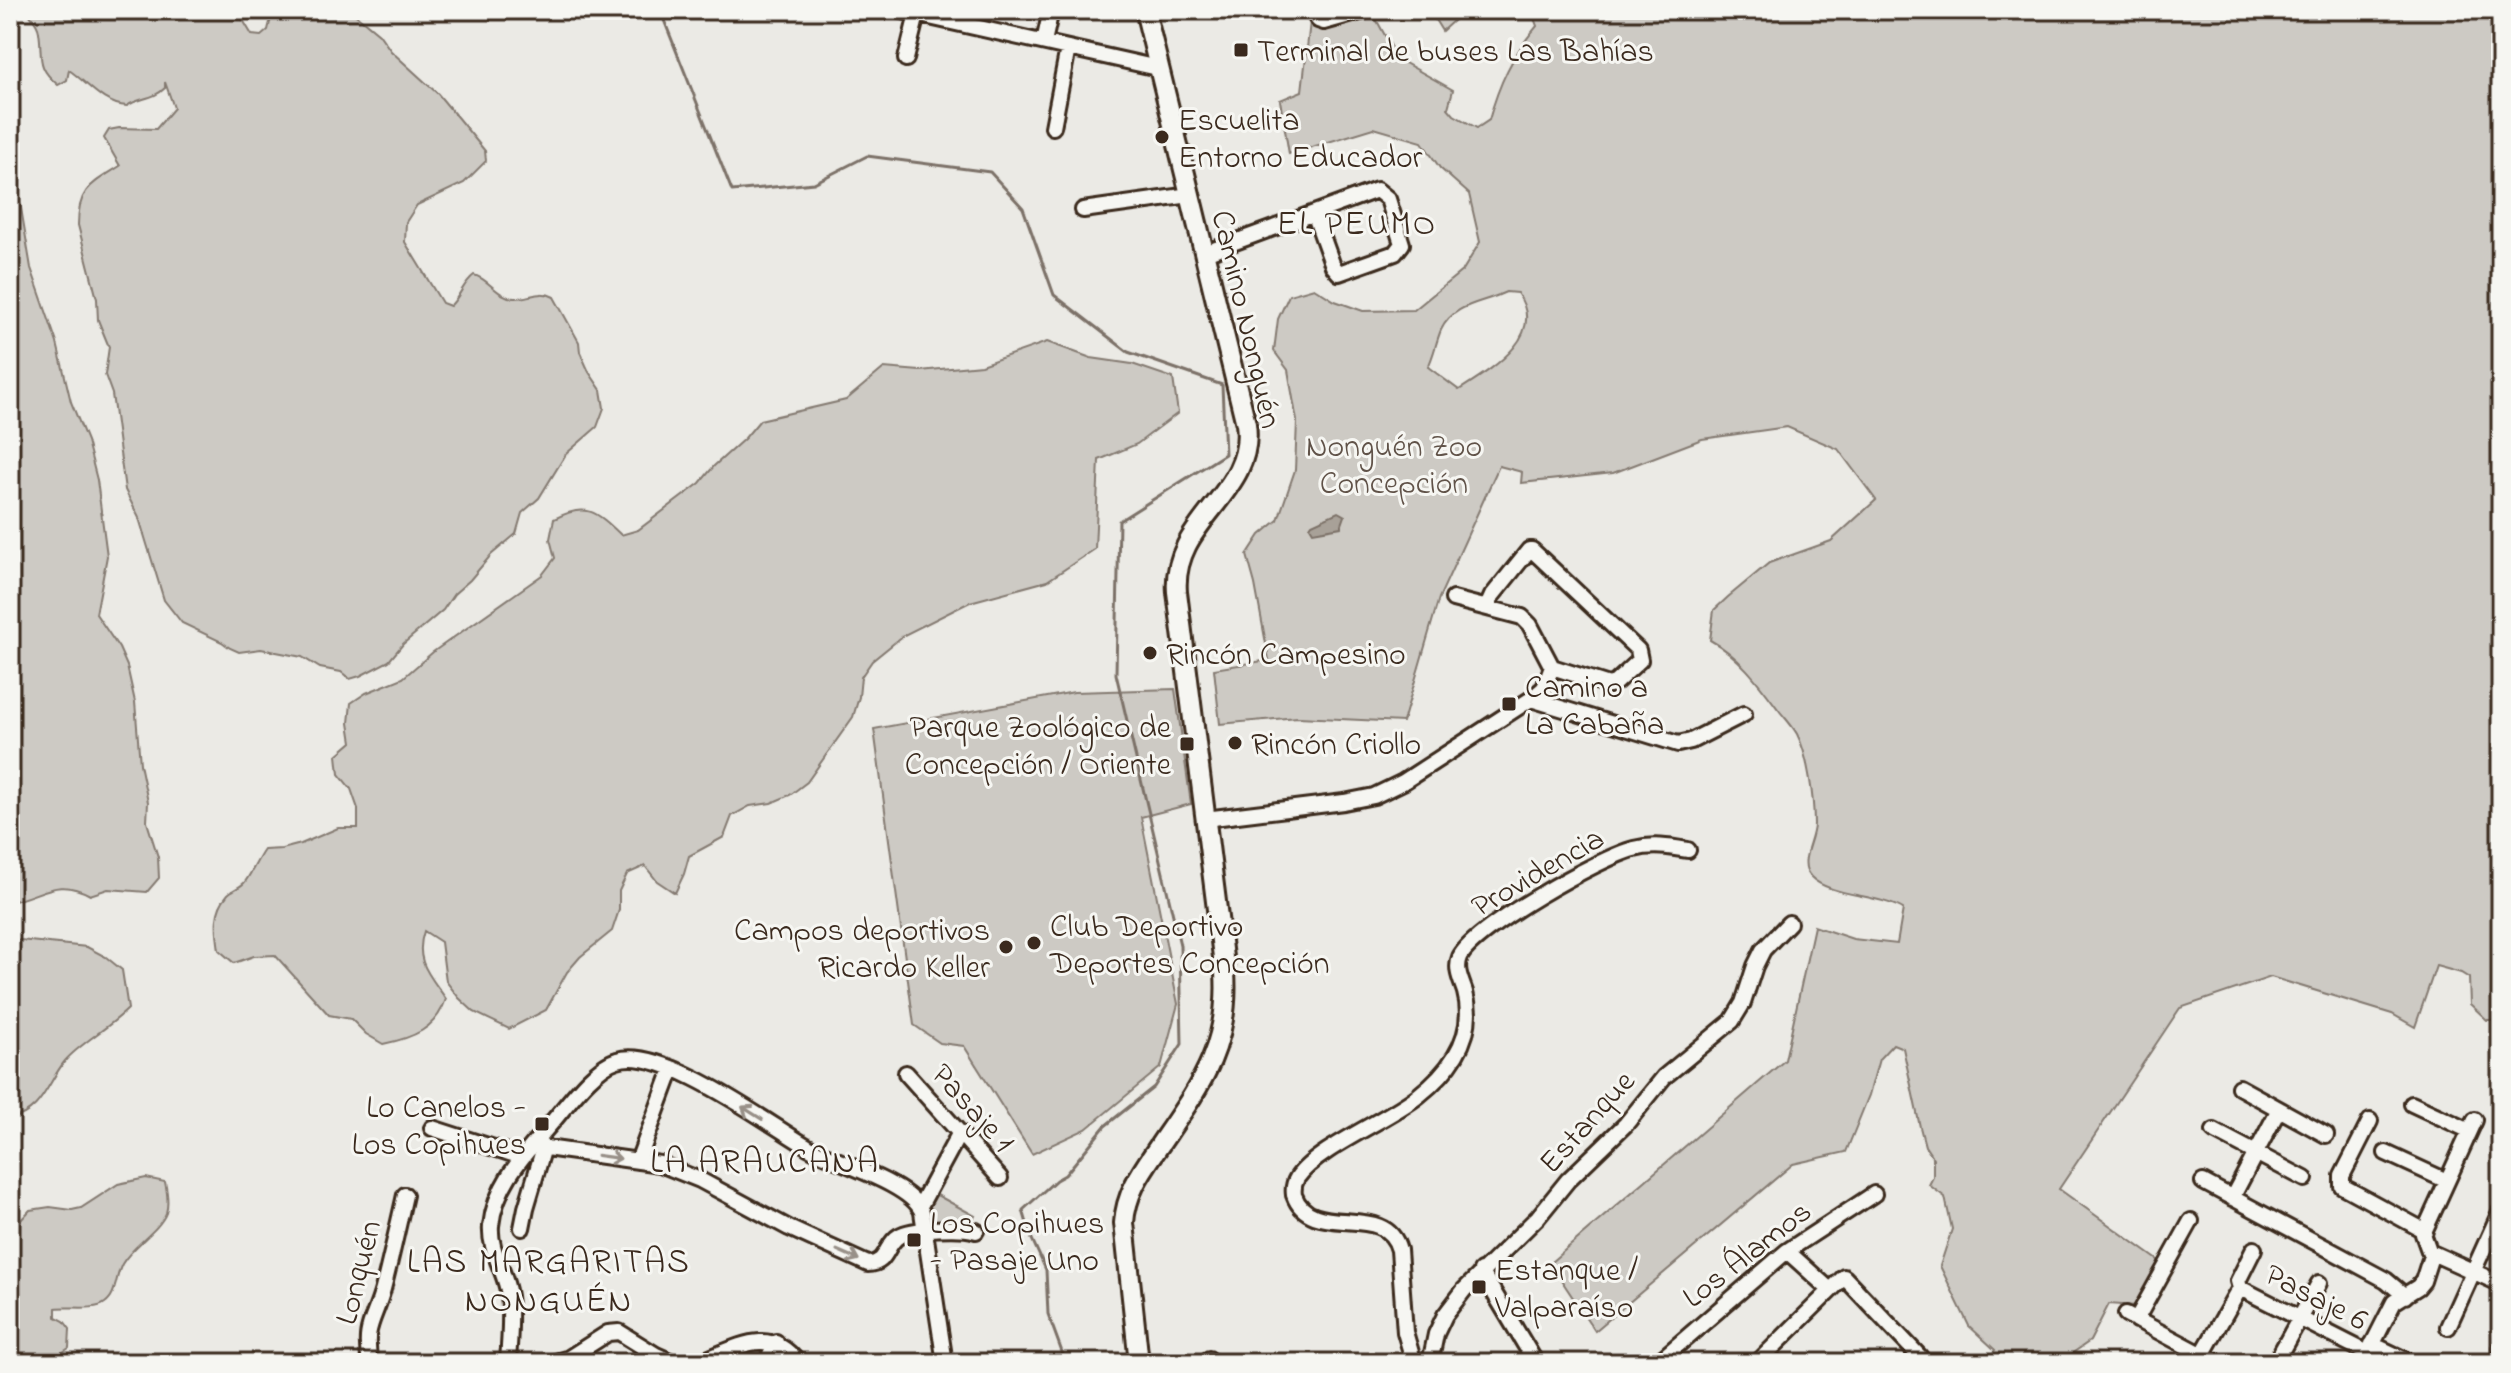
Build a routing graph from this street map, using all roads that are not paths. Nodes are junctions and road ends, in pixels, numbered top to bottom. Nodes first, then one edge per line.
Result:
1 (898, 10) edge
2 (1051, 10) edge
3 (1145, 10) edge
4 (1312, 10) edge
5 (1367, 10) edge
6 (917, 14) junction
7 (1044, 42) junction
8 (1068, 48) junction
9 (906, 59) dead end
10 (1158, 68) junction
11 (1053, 127) dead end
12 (1190, 195) junction
13 (1083, 210) dead end
14 (1314, 213) junction
15 (1205, 253) junction
16 (1453, 599) dead end
17 (1487, 607) junction
18 (1552, 667) junction
19 (1531, 699) junction
20 (1744, 714) dead end
21 (1205, 819) junction
22 (1688, 850) dead end
23 (1789, 923) dead end
24 (672, 1069) junction
25 (906, 1073) dead end
26 (2239, 1087) dead end
27 (2412, 1104) dead end
28 (2279, 1109) junction
29 (2370, 1121) dead end
30 (432, 1128) dead end
31 (2214, 1131) dead end
32 (959, 1134) junction
33 (2326, 1135) dead end
34 (533, 1150) junction
35 (2256, 1153) junction
36 (2386, 1153) dead end
37 (638, 1161) junction
38 (1000, 1178) dead end
39 (2305, 1179) dead end
40 (2447, 1181) junction
41 (2203, 1182) dead end
42 (1874, 1194) dead end
43 (405, 1195) dead end
44 (2232, 1198) junction
45 (920, 1206) junction
46 (2501, 1210) edge
47 (2191, 1221) dead end
48 (522, 1228) dead end
49 (926, 1231) junction
50 (976, 1231) dead end
51 (2425, 1231) junction
52 (2254, 1249) dead end
53 (1787, 1251) junction
54 (2430, 1252) junction
55 (1481, 1271) junction
56 (2473, 1271) junction
57 (2319, 1283) dead end
58 (2501, 1284) edge
59 (2240, 1288) junction
60 (1830, 1290) junction
61 (2405, 1296) junction
62 (2298, 1317) junction
63 (2448, 1327) dead end
64 (776, 1342) junction
65 (2368, 1353) edge
66 (2202, 1355) junction
67 (1917, 1360) edge
68 (370, 1363) edge
69 (508, 1363) edge
70 (552, 1363) edge
71 (674, 1363) edge
72 (697, 1363) edge
73 (766, 1363) edge
74 (798, 1363) edge
75 (945, 1363) edge
76 (1139, 1363) edge
77 (1414, 1363) edge
78 (1430, 1363) edge
79 (1536, 1363) edge
80 (1657, 1363) edge
81 (1757, 1363) edge
82 (2218, 1363) edge
83 (2275, 1363) edge
84 (2412, 1363) edge

1 - 6 street
2 - 7 street
3 - 10 main road, Camino Nonguén
4 - 5 street
6 - 7 street
6 - 9 street
7 - 8 street
8 - 10 street
8 - 11 street
10 - 12 main road, Camino Nonguén
12 - 13 street
12 - 15 main road, Camino Nonguén
14 - 14 street
14 - 15 street
15 - 21 main road, Camino Nonguén
16 - 17 street
17 - 18 street
17 - 18 street
18 - 19 street
19 - 20 street
19 - 21 street
21 - 76 main road, Camino Nonguén
22 - 77 street, Providencia
23 - 55 street, Estanque
24 - 34 street
24 - 37 street
45 -> 24 street
25 - 32 street, Pasaje 1
26 - 28 street
27 - 40 street
28 - 33 street
28 - 35 street
29 - 51 street
30 - 34 street
31 - 35 street
32 - 38 street, Pasaje 1
32 - 45 street
34 -> 37 street
34 - 48 street
34 - 69 street
35 - 39 street
35 - 44 street
36 - 40 street
37 -> 49 street
40 - 51 street
41 - 44 street
42 - 53 street, Los Álamos
43 - 68 street, Lonquén
44 - 61 street
45 - 49 street
46 - 56 street
47 - 66 street
49 - 50 street
49 - 75 street
51 - 54 street
52 - 59 street
53 - 60 street
53 - 80 street, Los Álamos
54 - 56 street
54 - 61 street
55 - 78 street, Estanque
55 - 79 street
56 - 58 street
56 - 63 street
57 - 62 street
59 - 62 street, Pasaje 6
59 - 66 street
60 - 67 street
60 - 81 street
61 - 65 street
62 - 65 street, Pasaje 6
62 - 83 street
64 - 72 street
64 - 73 street
64 - 74 street
65 - 84 street, Pasaje 6
66 - 82 street
70 - 71 street

